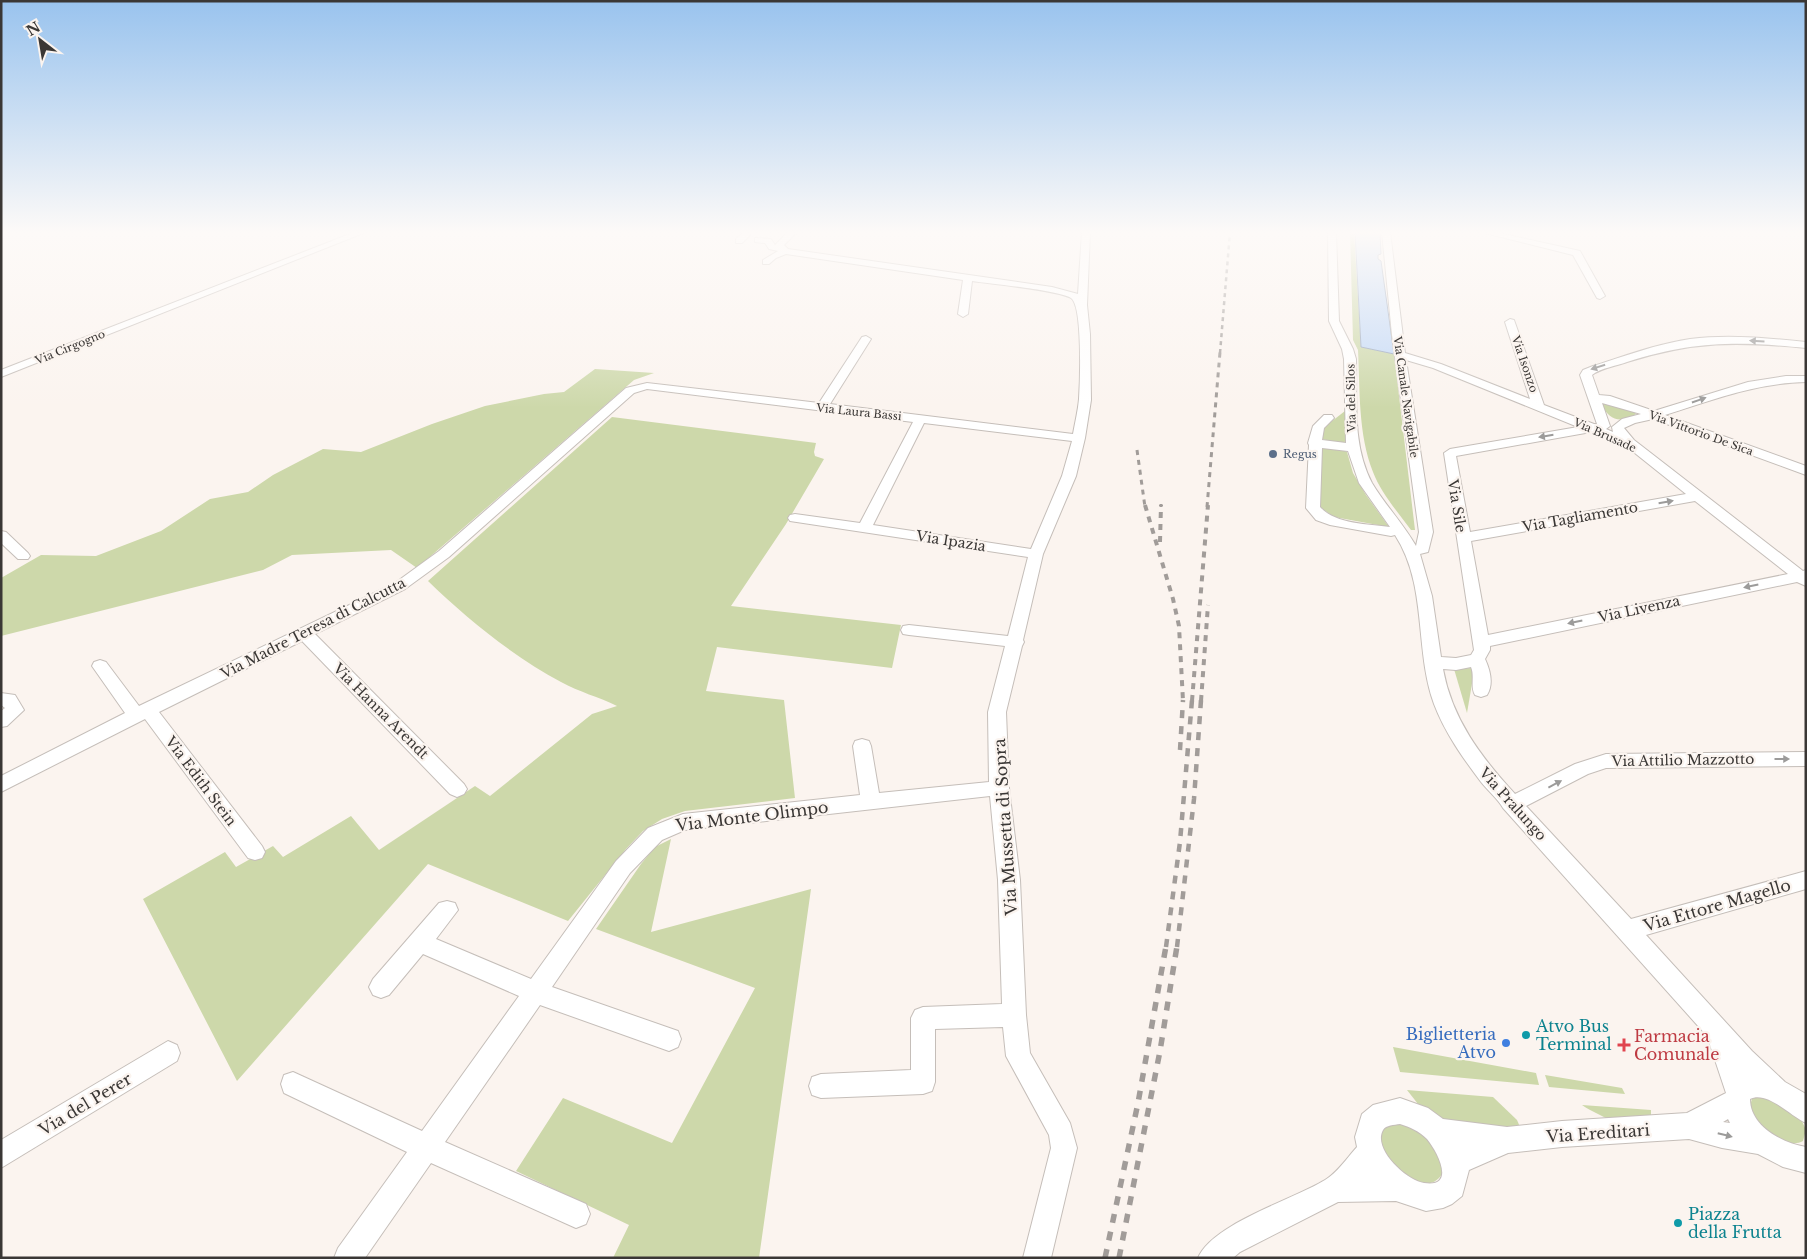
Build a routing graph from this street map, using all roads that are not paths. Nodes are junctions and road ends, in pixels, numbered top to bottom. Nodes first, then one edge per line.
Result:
1 (213, 291) edge
2 (966, 291) edge
3 (1055, 291) edge
4 (1083, 291) edge
5 (1333, 291) edge
6 (1393, 291) edge
7 (1597, 291) edge
8 (1600, 296) dead end
9 (1082, 304) junction
10 (963, 314) dead end
11 (1510, 322) dead end
12 (866, 339) dead end
13 (1806, 345) edge
14 (1401, 355) junction
15 (1, 374) edge
16 (1806, 379) edge
17 (640, 386) joint
18 (1595, 399) junction
19 (1539, 407) junction
20 (822, 408) junction
21 (1601, 414) junction
22 (1653, 416) junction
23 (1328, 418) dead end
24 (920, 419) junction
25 (1624, 423) junction
26 (1594, 428) junction
27 (1078, 438) junction
28 (1314, 443) junction
29 (1630, 443) junction
30 (1353, 448) junction
31 (1806, 471) edge
32 (1698, 496) junction
33 (795, 518) dead end
34 (865, 528) junction
35 (1396, 533) junction
36 (1, 535) edge
37 (1463, 538) junction
38 (1411, 551) junction
39 (1036, 554) junction
40 (23, 556) dead end
41 (1803, 577) edge
42 (909, 630) dead end
43 (305, 634) junction
44 (1016, 642) junction
45 (1479, 650) junction
46 (1434, 662) junction
47 (100, 666) dead end
48 (1481, 691) dead end
49 (1, 699) edge
50 (142, 713) junction
51 (1, 721) edge
52 (862, 746) dead end
53 (1806, 759) edge
54 (1, 785) edge
55 (999, 788) junction
56 (457, 789) dead end
57 (871, 802) junction
58 (1510, 803) junction
59 (255, 852) dead end
60 (1806, 880) edge
61 (447, 910) dead end
62 (1628, 930) junction
63 (420, 942) junction
64 (381, 987) dead end
65 (535, 992) junction
66 (1014, 1015) junction
67 (1714, 1026) junction
68 (669, 1039) dead end
69 (168, 1053) dead end
70 (293, 1084) dead end
71 (820, 1086) dead end
72 (1776, 1090) junction
73 (1738, 1097) junction
74 (1806, 1110) edge
75 (1689, 1126) junction
76 (1438, 1131) junction
77 (1507, 1140) junction
78 (1762, 1142) junction
79 (426, 1147) junction
80 (1371, 1152) junction
81 (1, 1155) edge
82 (1803, 1161) edge
83 (1455, 1164) junction
84 (1398, 1187) junction
85 (1336, 1189) junction
86 (576, 1214) dead end
87 (348, 1258) edge
88 (1037, 1258) edge
89 (1212, 1258) edge

1 - 15 street, Via Cirgogno
2 - 10 street
3 - 9 street
4 - 9 street, Via Mussetta di Sopra
5 - 30 street, Via del Silos
6 - 14 street, Via Canale Navigabile
7 - 8 street
9 - 27 street, Via Mussetta di Sopra
11 - 19 street, Via Isonzo
12 - 20 street
13 -> 18 street
14 - 19 street, Via Brusade
14 - 38 street, Via Canale Navigabile
22 -> 16 street
17 - 20 street, Via Laura Bassi
17 - 43 street, Via Madre Teresa di Calcutta
18 - 21 street
18 - 22 street, Via Vittorio De Sica
19 - 26 street, Via Brusade
20 - 24 street, Via Laura Bassi
21 - 25 street
21 - 26 street
22 - 25 street
22 - 31 street, Via Vittorio De Sica
23 - 28 street, Via del Silos
24 - 27 street, Via Laura Bassi
24 - 34 street
25 - 29 street
26 - 29 street, Via Brusade
26 -> 37 street, Via Sile
27 - 39 street, Via Mussetta di Sopra
28 - 30 street, Via del Silos
28 - 35 street, Via del Silos
29 - 32 street, Via Brusade
30 - 35 street, Via del Silos
37 -> 32 street, Via Tagliamento
32 - 41 street, Via Brusade
33 - 34 street, Via Ipazia
34 - 39 street, Via Ipazia
35 - 38 street, Via Pralungo
36 - 40 street
37 - 45 street, Via Sile
38 - 46 street, Via Pralungo
39 - 44 street, Via Mussetta di Sopra
41 -> 45 street, Via Livenza
42 - 44 street
43 - 50 street, Via Madre Teresa di Calcutta
43 - 56 street, Via Hanna Arendt
44 - 55 street, Via Mussetta di Sopra
45 - 46 street
45 - 48 street, Via Sile
46 - 58 street, Via Pralungo
47 - 50 street, Via Edith Stein
49 - 51 street
50 - 54 street, Via Madre Teresa di Calcutta
50 - 59 street, Via Edith Stein
52 - 57 street
58 -> 53 street, Via Attilio Mazzotto
55 - 57 street, Via Monte Olimpo
55 - 66 street, Via Mussetta di Sopra
57 - 65 street, Via Monte Olimpo
58 - 62 street, Via Pralungo
60 - 62 street, Via Ettore Magello
61 - 63 street
62 - 67 street, Via Pralungo
63 - 64 street
63 - 65 street
65 - 68 street
65 - 79 street, Via Monte Olimpo
66 - 71 street
66 - 88 street, Via Mussetta di Sopra
67 - 72 street, Via Pralungo
67 - 73 street, Via Pralungo
69 - 81 street, Via del Perer
70 - 79 street
72 - 73 street, Via Pralungo
72 - 74 street, Via Pralungo
73 - 75 street, Via Ereditari
73 - 78 street, Via Pralungo
75 - 77 street, Via Ereditari
75 -> 78 street, Via Ereditari
76 - 77 street, Via Ereditari
76 - 80 street, Via Ereditari
76 - 83 street, Via Ereditari
77 - 83 street, Via Ereditari
78 - 82 street, Via Pralungo
79 - 86 street
79 - 87 street, Via Monte Olimpo
80 - 84 street, Via Ereditari
80 - 85 street, Via Ereditari
83 - 84 street, Via Ereditari
84 - 85 street, Via Ereditari
85 - 89 street, Via Ereditari

